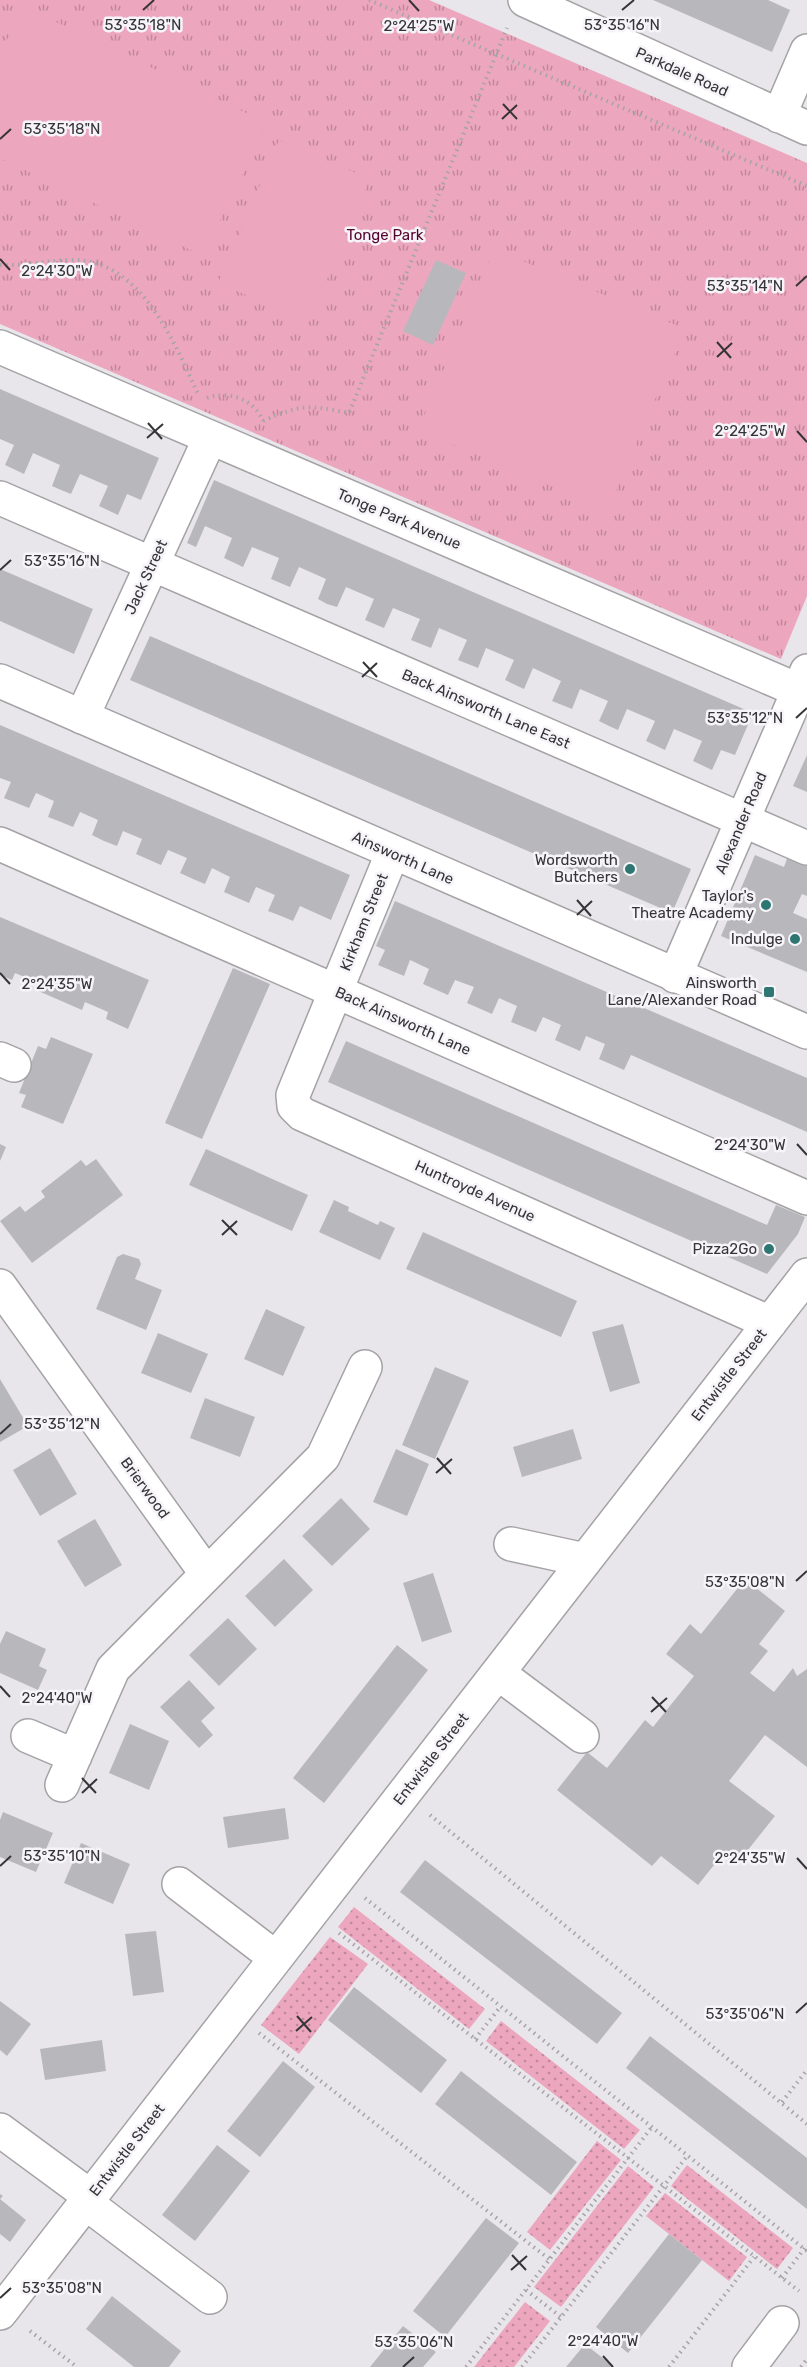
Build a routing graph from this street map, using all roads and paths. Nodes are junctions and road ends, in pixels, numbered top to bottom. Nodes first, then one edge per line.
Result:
1 (369, 0) edge
2 (525, 0) edge
3 (807, 51) edge
4 (496, 54) junction
5 (793, 122) edge
6 (807, 186) edge
7 (0, 265) edge
8 (0, 347) edge
9 (201, 400) dead end
10 (263, 421) dead end
11 (210, 438) junction
12 (0, 498) edge
13 (152, 565) junction
14 (0, 681) edge
15 (804, 685) edge
16 (82, 717) junction
17 (742, 820) junction
18 (0, 844) edge
19 (807, 848) edge
20 (392, 854) junction
21 (675, 976) junction
22 (335, 991) junction
23 (807, 1032) edge
24 (807, 1198) edge
25 (807, 1275) edge
26 (0, 1286) edge
27 (770, 1323) junction
28 (365, 1367) dead end
29 (511, 1544) dead end
30 (585, 1560) junction
31 (206, 1573) junction
32 (498, 1673) junction
33 (28, 1736) dead end
34 (582, 1736) dead end
35 (404, 1794) junction
36 (339, 1877) junction
37 (179, 1884) dead end
38 (312, 1912) junction
39 (276, 1958) junction
40 (501, 2006) junction
41 (233, 2013) junction
42 (475, 2039) junction
43 (807, 2070) edge
44 (782, 2102) junction
45 (807, 2124) edge
46 (652, 2127) junction
47 (0, 2130) edge
48 (688, 2155) junction
49 (627, 2158) junction
50 (663, 2186) junction
51 (88, 2200) junction
52 (806, 2248) edge
53 (754, 2257) junction
54 (549, 2259) junction
55 (782, 2278) junction
56 (526, 2290) junction
57 (210, 2297) dead end
58 (807, 2297) edge
59 (1, 2312) edge
60 (561, 2317) junction
61 (782, 2323) dead end
62 (807, 2359) edge
63 (77, 2367) edge
64 (466, 2367) edge
65 (522, 2367) edge
66 (669, 2367) edge
67 (749, 2367) edge
68 (801, 2367) edge

1 - 4 path
2 - 5 street, Parkdale Road
3 - 5 street
4 - 6 path
4 - 10 path
7 - 9 path
8 - 11 street, Tonge Park Avenue
11 - 13 street, Jack Street
11 - 15 street, Tonge Park Avenue
12 - 13 street, Back Ainsworth Lane East
13 - 16 street, Jack Street
13 - 17 street, Back Ainsworth Lane East
14 - 16 street, Ainsworth Lane
15 - 17 street, Alexander Road
16 - 20 street, Ainsworth Lane
17 - 19 street, Back Ainsworth Lane East
17 - 21 street, Alexander Road
18 - 22 street, Back Ainsworth Lane
20 - 21 street, Ainsworth Lane
20 - 22 street, Kirkham Street
21 - 23 street, Ainsworth Lane
22 - 24 street, Back Ainsworth Lane
22 - 27 street, Huntroyde Avenue
25 - 27 street, Entwistle Street
26 - 31 street, Brierwood
27 - 30 street, Entwistle Street
28 - 31 street
29 - 30 street
30 - 32 street, Entwistle Street
31 - 33 street
32 - 34 street
32 - 35 street, Entwistle Street
35 - 36 street, Entwistle Street
35 - 44 path
36 - 38 street, Entwistle Street
36 - 40 path
37 - 39 street
38 - 39 street, Entwistle Street
38 - 42 path
39 - 41 street, Entwistle Street
40 - 42 path
40 - 46 path
41 - 51 street, Entwistle Street
41 - 54 path
42 - 49 path
43 - 44 path
44 - 45 path
46 - 48 path
46 - 49 path
47 - 51 street
48 - 50 path
48 - 52 path
49 - 50 path
49 - 54 path
50 - 53 path
50 - 60 path
51 - 57 street
51 - 59 street, Entwistle Street
52 - 55 path
53 - 55 path
53 - 66 path
54 - 56 path
55 - 58 path
56 - 60 path
56 - 64 path
59 - 63 path
60 - 65 path
61 - 67 street
62 - 68 path

